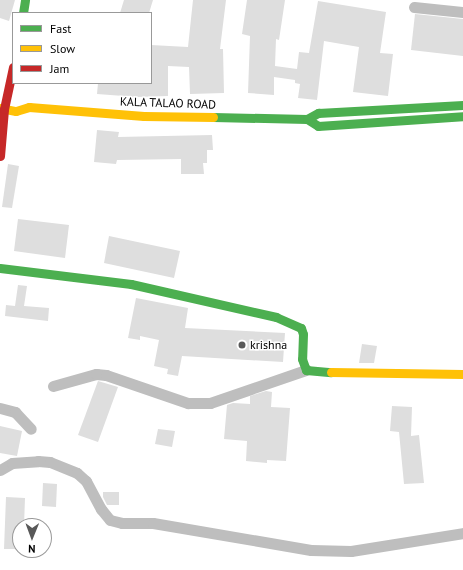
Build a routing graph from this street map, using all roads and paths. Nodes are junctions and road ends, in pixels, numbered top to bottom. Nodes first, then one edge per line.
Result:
1 (26, 0) edge
2 (414, 7) dead end
3 (23, 12) edge
4 (463, 12) edge
5 (12, 78) edge
6 (10, 99) edge
7 (463, 105) edge
8 (28, 107) junction
9 (2, 108) edge
10 (463, 116) edge
11 (307, 119) junction
12 (0, 156) edge
13 (0, 268) edge
14 (306, 370) junction
15 (463, 374) edge
16 (53, 386) dead end
17 (0, 408) edge
18 (31, 429) dead end
19 (0, 470) edge
20 (463, 533) edge

1 - 3 street
2 - 4 street
5 - 6 street
6 - 8 street, KALA TALAO ROAD
6 - 9 street
7 - 11 street, KALA TALAO ROAD
8 - 9 street, KALA TALAO ROAD
8 - 11 street, KALA TALAO ROAD
9 - 12 street
10 - 11 street, KALA TALAO ROAD
13 - 14 street
14 - 15 street
14 - 16 street
17 - 18 street
19 - 20 street

